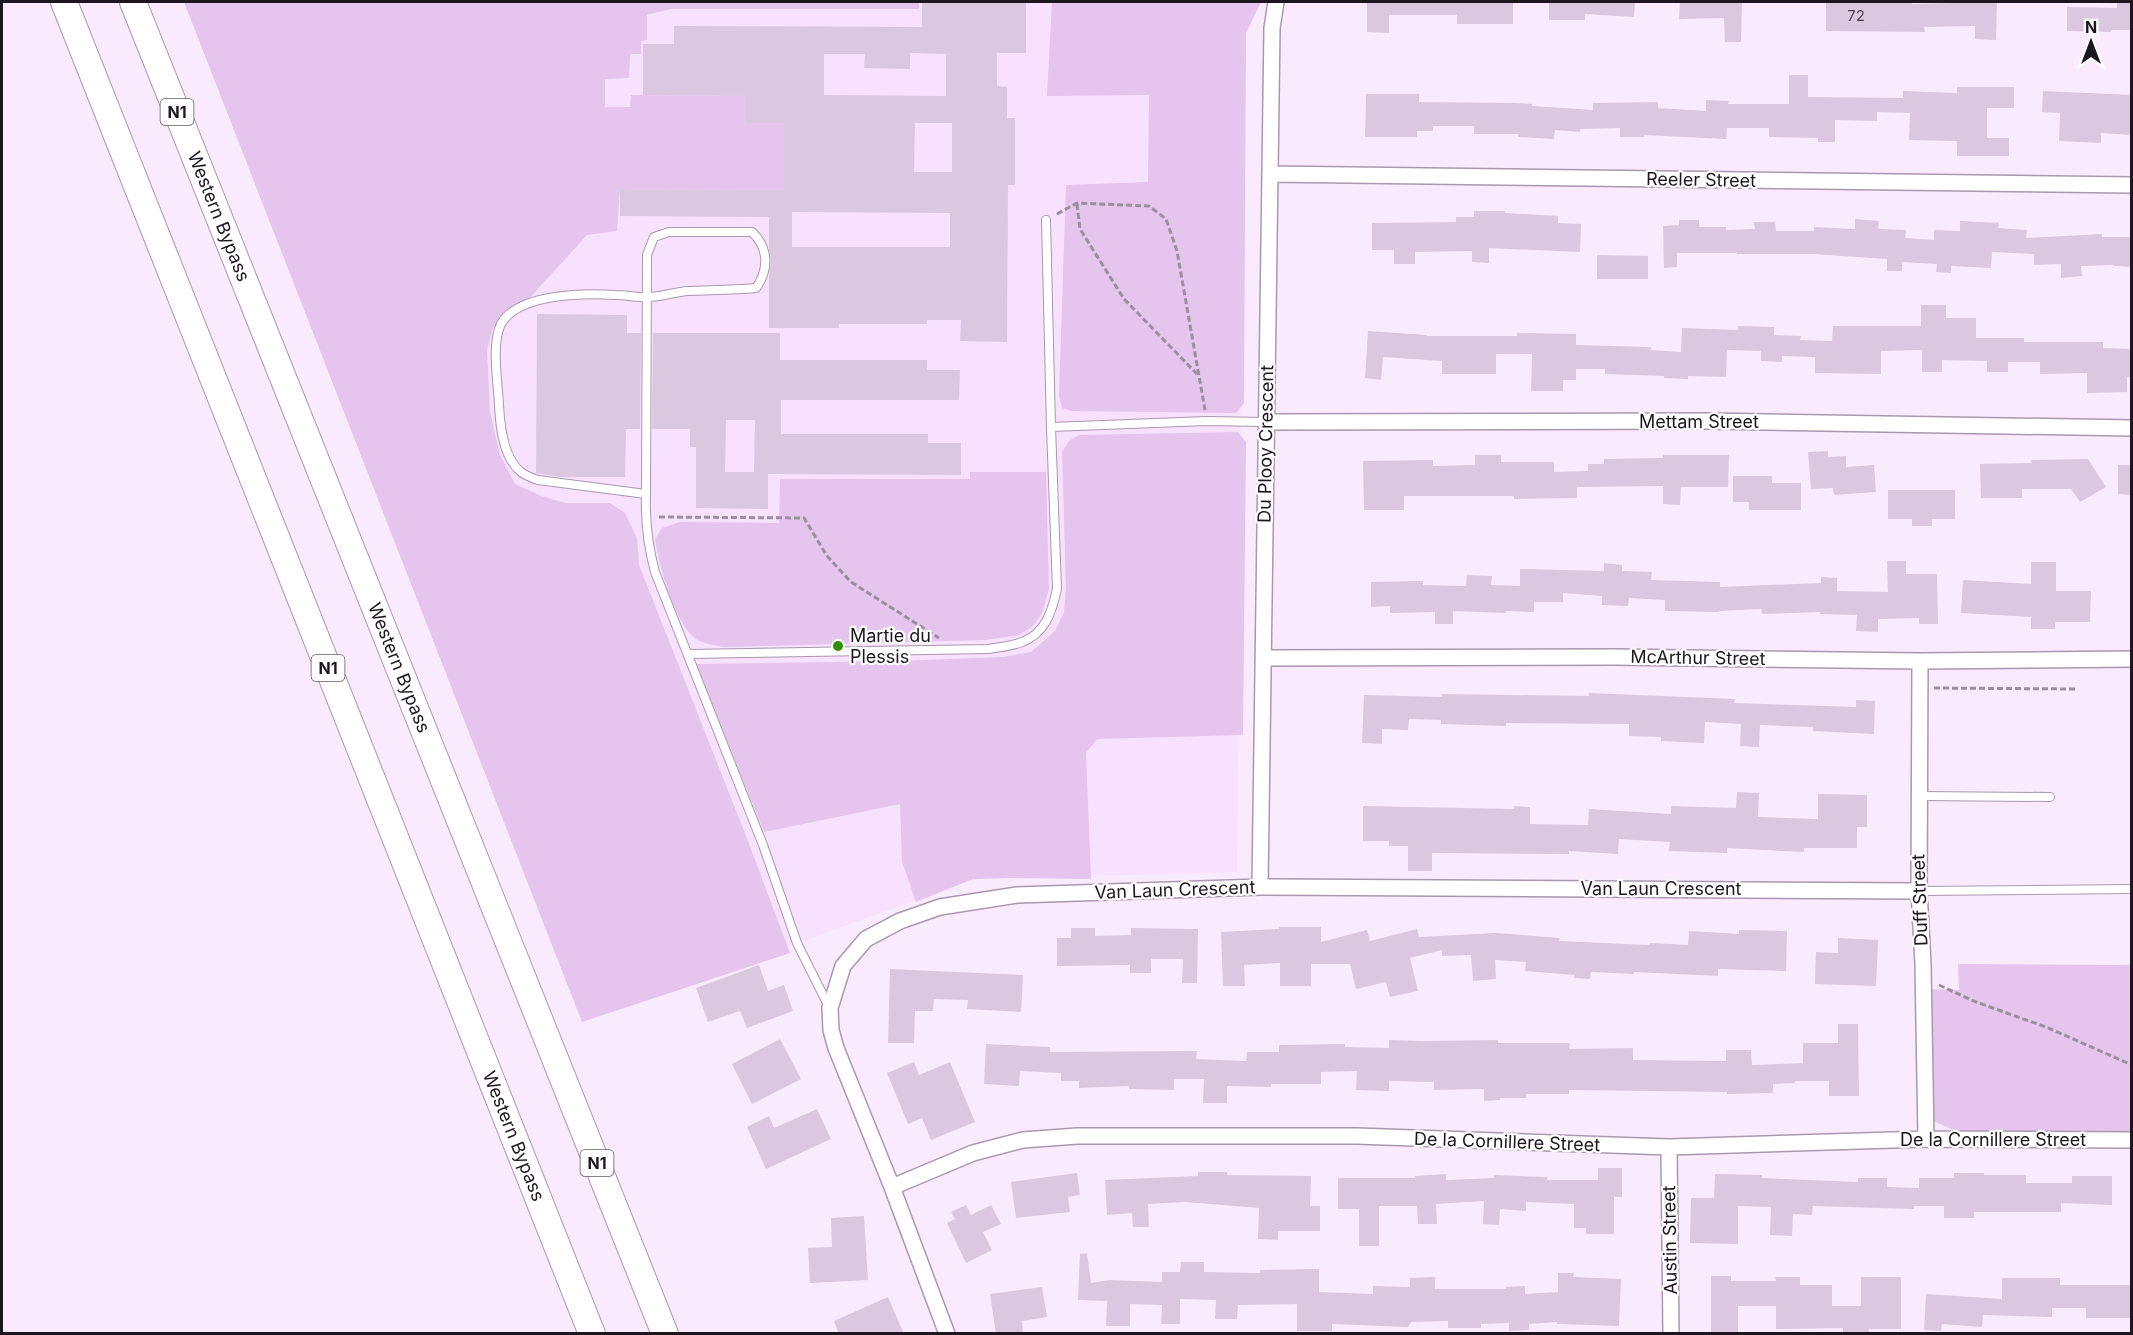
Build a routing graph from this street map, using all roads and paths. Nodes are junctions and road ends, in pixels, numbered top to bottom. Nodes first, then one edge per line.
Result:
1 (64, 2) edge
2 (133, 2) edge
3 (1276, 2) edge
4 (1269, 174) junction
5 (2132, 185) edge
6 (1077, 203) junction
7 (1046, 220) joint
8 (647, 298) junction
9 (1199, 375) junction
10 (1207, 421) junction
11 (1266, 422) junction
12 (1051, 427) junction
13 (2132, 428) edge
14 (646, 495) junction
15 (645, 517) junction
16 (958, 649) junction
17 (689, 654) junction
18 (1264, 658) junction
19 (2132, 659) edge
20 (1920, 661) junction
21 (1920, 688) junction
22 (2076, 689) dead end
23 (1919, 796) junction
24 (2050, 796) dead end
25 (1260, 887) junction
26 (2132, 889) edge
27 (1919, 891) junction
28 (1923, 964) junction
29 (830, 1008) junction
30 (2132, 1065) edge
31 (1926, 1139) junction
32 (2132, 1140) edge
33 (1669, 1148) junction
34 (892, 1187) junction
35 (592, 1334) edge
36 (665, 1334) edge
37 (947, 1334) edge
38 (1671, 1334) edge

1 - 35 highway, Western Bypass / N1
2 - 36 highway, Western Bypass / N1
3 - 4 street, Du Plooy Crescent
4 - 5 street, Reeler Street
4 - 11 street, Du Plooy Crescent
6 - 7 path
6 - 9 path
6 - 9 path
7 - 12 lane
8 - 8 lane
8 - 14 lane
8 - 14 lane
9 - 10 path
10 - 11 lane
10 - 12 lane
11 - 13 street, Mettam Street
11 - 18 street, Du Plooy Crescent
12 - 16 lane
14 - 15 lane
15 - 16 path
15 - 17 lane
16 - 17 lane
17 - 29 lane
18 - 20 street, McArthur Street
18 - 25 street, Du Plooy Crescent
19 - 20 street, McArthur Street
20 - 21 street, Duff Street
21 - 22 path
21 - 23 street, Duff Street
23 - 24 lane
23 - 27 street, Duff Street
25 - 27 street, Van Laun Crescent
25 - 29 street, Van Laun Crescent
26 - 27 lane
27 - 28 street, Duff Street
28 - 30 path
28 - 31 street, Duff Street
29 - 34 street, Van Laun Crescent
31 - 32 street, De la Cornillere Street
31 - 33 street, De la Cornillere Street
33 - 34 street, De la Cornillere Street
33 - 38 street, Austin Street
34 - 37 street, Van Laun Crescent

